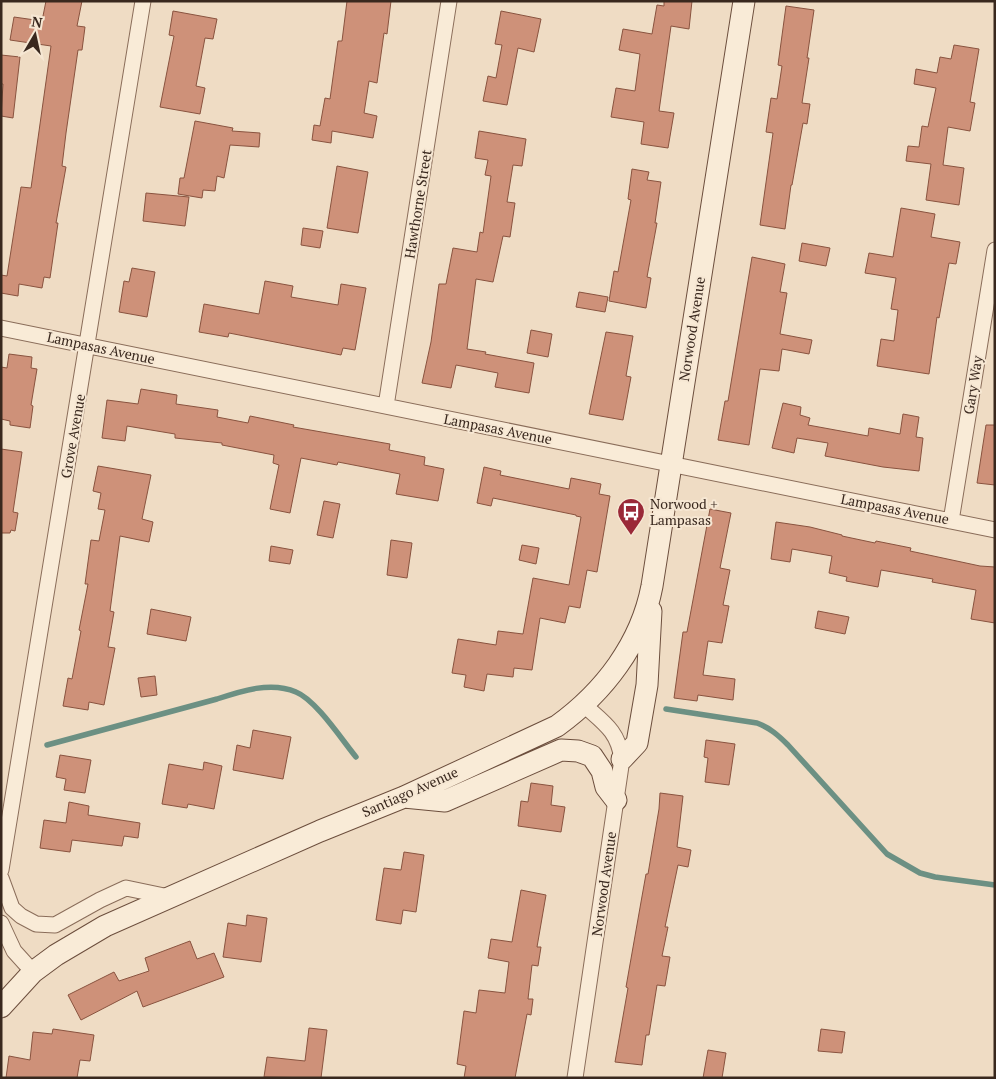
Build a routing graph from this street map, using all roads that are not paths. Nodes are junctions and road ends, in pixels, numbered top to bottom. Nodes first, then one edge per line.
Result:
1 (143, 1) edge
2 (449, 1) edge
3 (744, 1) edge
4 (995, 250) edge
5 (1, 328) edge
6 (88, 345) junction
7 (386, 406) junction
8 (671, 464) junction
9 (951, 521) junction
10 (995, 530) edge
11 (652, 586) junction
12 (627, 653) joint
13 (584, 705) junction
14 (622, 759) junction
15 (404, 797) junction
16 (616, 800) junction
17 (1, 870) edge
18 (1, 878) edge
19 (169, 897) junction
20 (1, 923) edge
21 (33, 972) junction
22 (1, 1008) edge
23 (575, 1078) edge

1 - 6 street, Grove Avenue
2 - 7 street, Hawthorne Street
3 - 8 main road, Norwood Avenue
4 - 9 street, Gary Way
5 - 6 street, Lampasas Avenue
6 - 7 street, Lampasas Avenue
6 - 17 street, Grove Avenue
7 - 8 street, Lampasas Avenue
8 - 9 street, Lampasas Avenue
8 - 11 main road, Norwood Avenue
9 - 10 street, Lampasas Avenue
11 - 12 main road, Norwood Avenue
11 - 14 main road
12 - 13 main road, Santiago Avenue
13 - 14 street, Norwood Avenue
13 - 15 main road, Santiago Avenue
14 - 16 street, Norwood Avenue
15 - 16 main road
15 - 19 main road, Santiago Avenue
16 - 23 street, Norwood Avenue
18 - 19 street
19 - 21 main road, Santiago Avenue
20 - 21 street
21 - 22 main road

